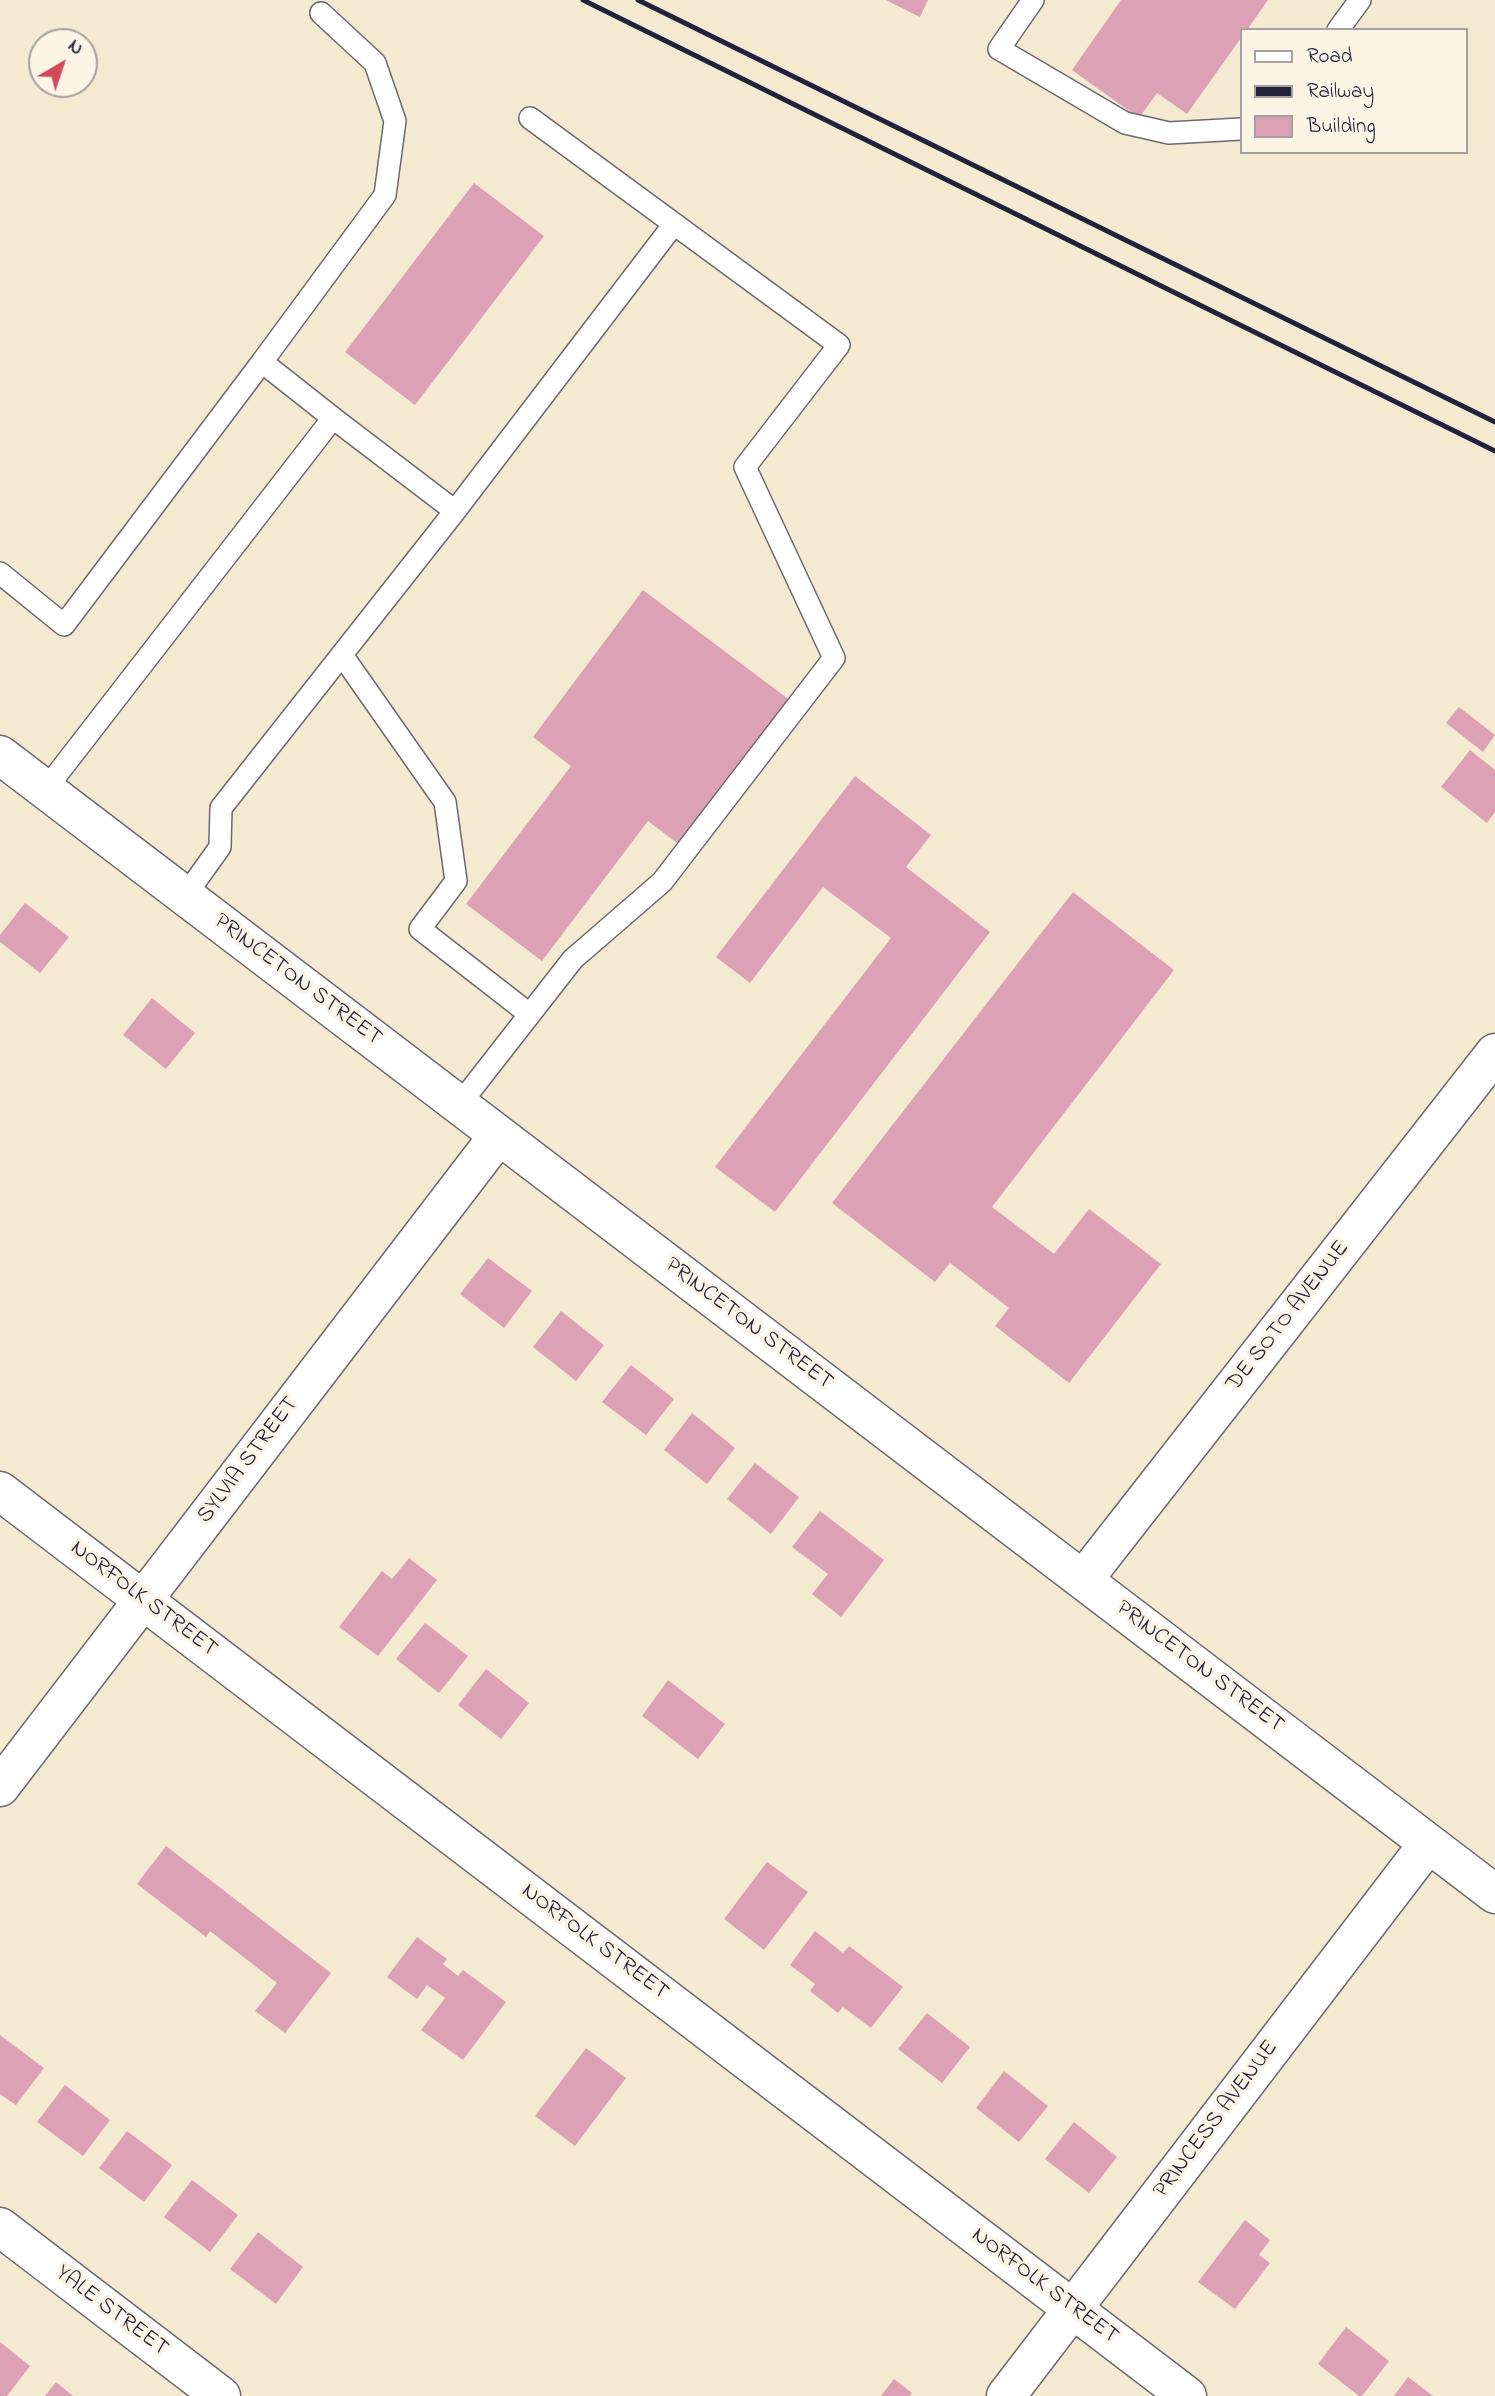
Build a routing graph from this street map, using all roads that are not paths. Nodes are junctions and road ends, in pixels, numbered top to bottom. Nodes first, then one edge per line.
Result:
1 (1033, 0) edge
2 (1360, 0) edge
3 (321, 13) dead end
4 (1339, 28) edge
5 (530, 118) dead end
6 (1240, 129) edge
7 (674, 224) junction
8 (262, 362) junction
9 (333, 418) junction
10 (456, 511) junction
11 (0, 573) edge
12 (342, 655) junction
13 (0, 755) edge
14 (45, 790) junction
15 (185, 896) junction
16 (528, 1013) junction
17 (1495, 1053) edge
18 (459, 1105) junction
19 (499, 1135) junction
20 (0, 1491) edge
21 (1083, 1580) junction
22 (143, 1600) junction
23 (0, 1787) edge
24 (1429, 1844) junction
25 (1495, 1894) edge
26 (0, 2227) edge
27 (1073, 2309) junction
28 (221, 2396) edge
29 (1006, 2396) edge
30 (1187, 2396) edge

1 - 6 lane
2 - 4 lane
3 - 8 lane
5 - 7 lane
7 - 10 lane
7 - 16 lane
8 - 9 lane
8 - 11 lane
9 - 10 lane
9 - 14 lane
10 - 12 lane
12 - 15 lane
12 - 16 lane
13 - 14 street, PRINCETON STREET
14 - 15 street, PRINCETON STREET
15 - 18 street, PRINCETON STREET
16 - 18 lane
17 - 21 street, DE SOTO AVENUE
18 - 19 street, PRINCETON STREET
19 - 21 street, PRINCETON STREET
19 - 22 street, SYLVIA STREET
20 - 22 street, NORFOLK STREET
21 - 24 street, PRINCETON STREET
22 - 23 street, SYLVIA STREET
22 - 27 street, NORFOLK STREET
24 - 25 street, PRINCETON STREET
24 - 27 street, PRINCESS AVENUE
26 - 28 street, YALE STREET
27 - 29 street, PRINCESS AVENUE
27 - 30 street, NORFOLK STREET

